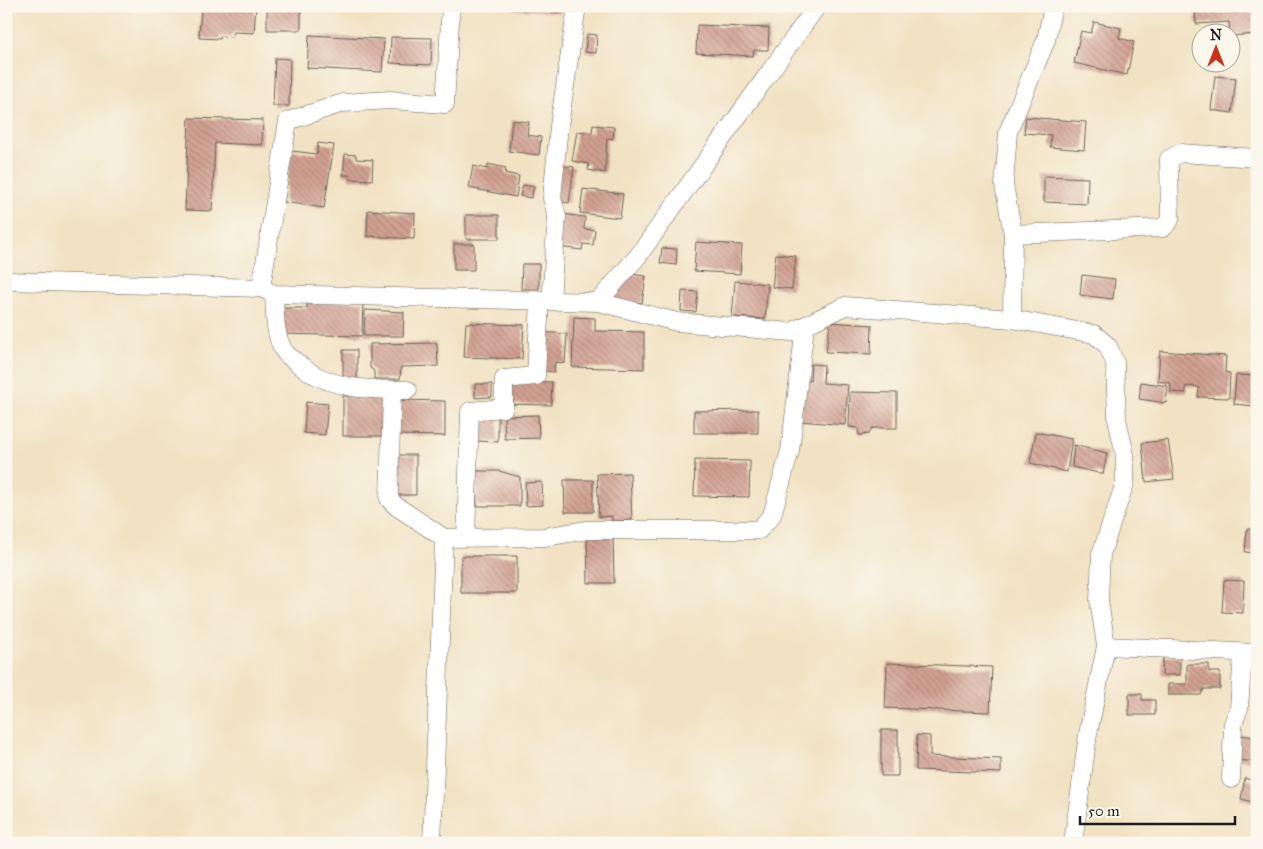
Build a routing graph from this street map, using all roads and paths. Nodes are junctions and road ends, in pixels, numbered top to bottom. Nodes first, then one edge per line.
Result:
1 (451, 6) edge
2 (577, 6) edge
3 (817, 6) edge
4 (1053, 6) edge
5 (1257, 158) edge
6 (1013, 234) junction
7 (6, 281) edge
8 (267, 291) junction
9 (545, 300) junction
10 (598, 302) junction
11 (1012, 319) junction
12 (805, 327) junction
13 (444, 538) junction
14 (466, 538) junction
15 (1106, 646) junction
16 (1250, 653) edge
17 (1231, 779) dead end
18 (432, 843) edge
19 (1073, 843) edge

1 - 8 street
2 - 9 street
3 - 10 street
4 - 6 street
5 - 6 street
6 - 11 street
7 - 8 street
8 - 9 street
8 - 13 street
9 - 10 street
9 - 14 street
10 - 12 street
11 - 12 street
11 - 15 street
12 - 14 street
13 - 14 street
13 - 18 street
15 - 16 street
15 - 19 street
16 - 17 street

